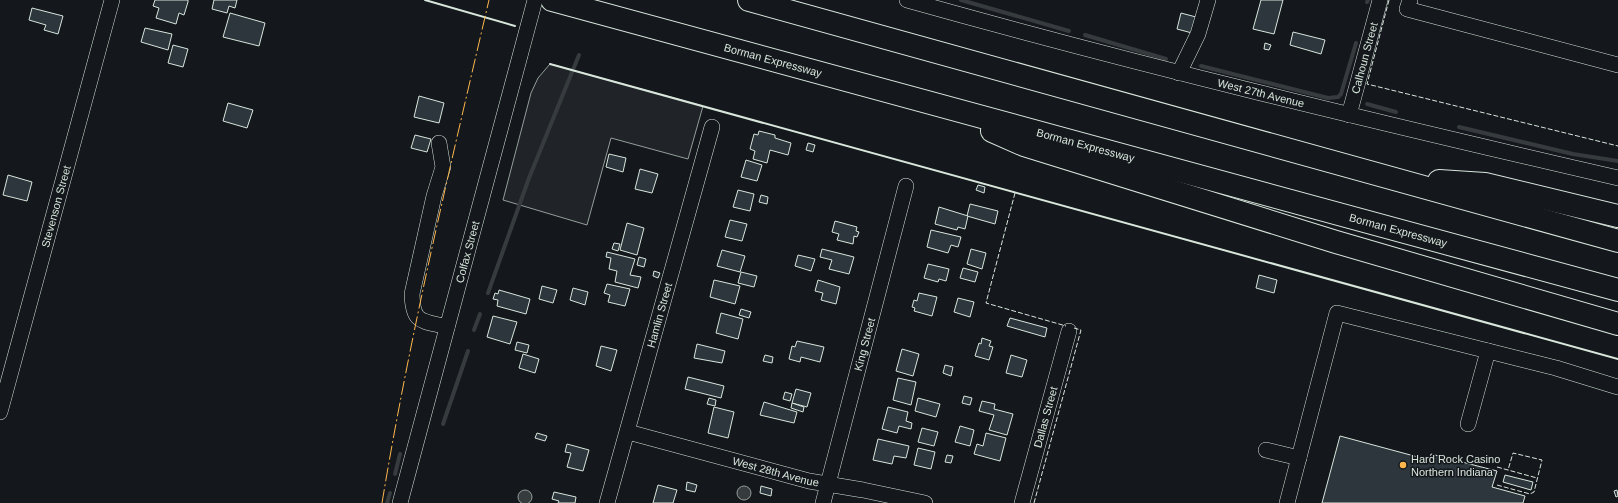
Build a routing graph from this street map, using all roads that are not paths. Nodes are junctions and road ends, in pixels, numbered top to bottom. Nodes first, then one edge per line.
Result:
1 (112, 0) edge
2 (535, 0) edge
3 (552, 0) edge
4 (749, 0) edge
5 (907, 0) edge
6 (1208, 0) edge
7 (1380, 0) edge
8 (1410, 0) edge
9 (1618, 65) edge
10 (1179, 73) junction
11 (912, 98) junction
12 (1349, 116) junction
13 (712, 127) dead end
14 (439, 143) dead end
15 (1394, 178) junction
16 (1618, 178) edge
17 (906, 186) dead end
18 (1618, 216) edge
19 (1618, 241) edge
20 (1618, 290) edge
21 (1575, 312) junction
22 (1618, 324) edge
23 (447, 327) junction
24 (1618, 329) edge
25 (1069, 331) dead end
26 (1488, 351) junction
27 (1618, 387) edge
28 (0, 412) edge
29 (1468, 424) dead end
30 (628, 432) junction
31 (1266, 450) dead end
32 (1299, 458) junction
33 (828, 485) junction
34 (400, 503) edge
35 (607, 503) edge
36 (823, 503) edge
37 (925, 503) edge
38 (1022, 503) edge
39 (1287, 503) edge

1 - 28 street, Stevenson Street
2 - 23 street, Colfax Street
3 - 11 highway, Borman Expressway
4 - 15 highway
5 - 10 street, West 27th Avenue
6 - 10 street
7 - 12 street, Calhoun Street
8 - 9 street
10 - 12 street, West 27th Avenue
11 - 20 highway, Borman Expressway
11 - 21 highway
12 - 16 street, West 27th Avenue
13 - 30 street, Hamlin Street
14 - 23 street
15 - 18 highway
15 - 19 highway
17 - 33 street, King Street
21 - 22 highway
21 - 24 highway
23 - 34 street, Colfax Street
25 - 38 street, Dallas Street
26 - 27 street
26 - 29 street
26 - 32 street
30 - 33 street, West 28th Avenue
30 - 35 street, Hamlin Street
31 - 32 street
32 - 39 street
33 - 36 street, King Street
33 - 37 street, West 28th Avenue

